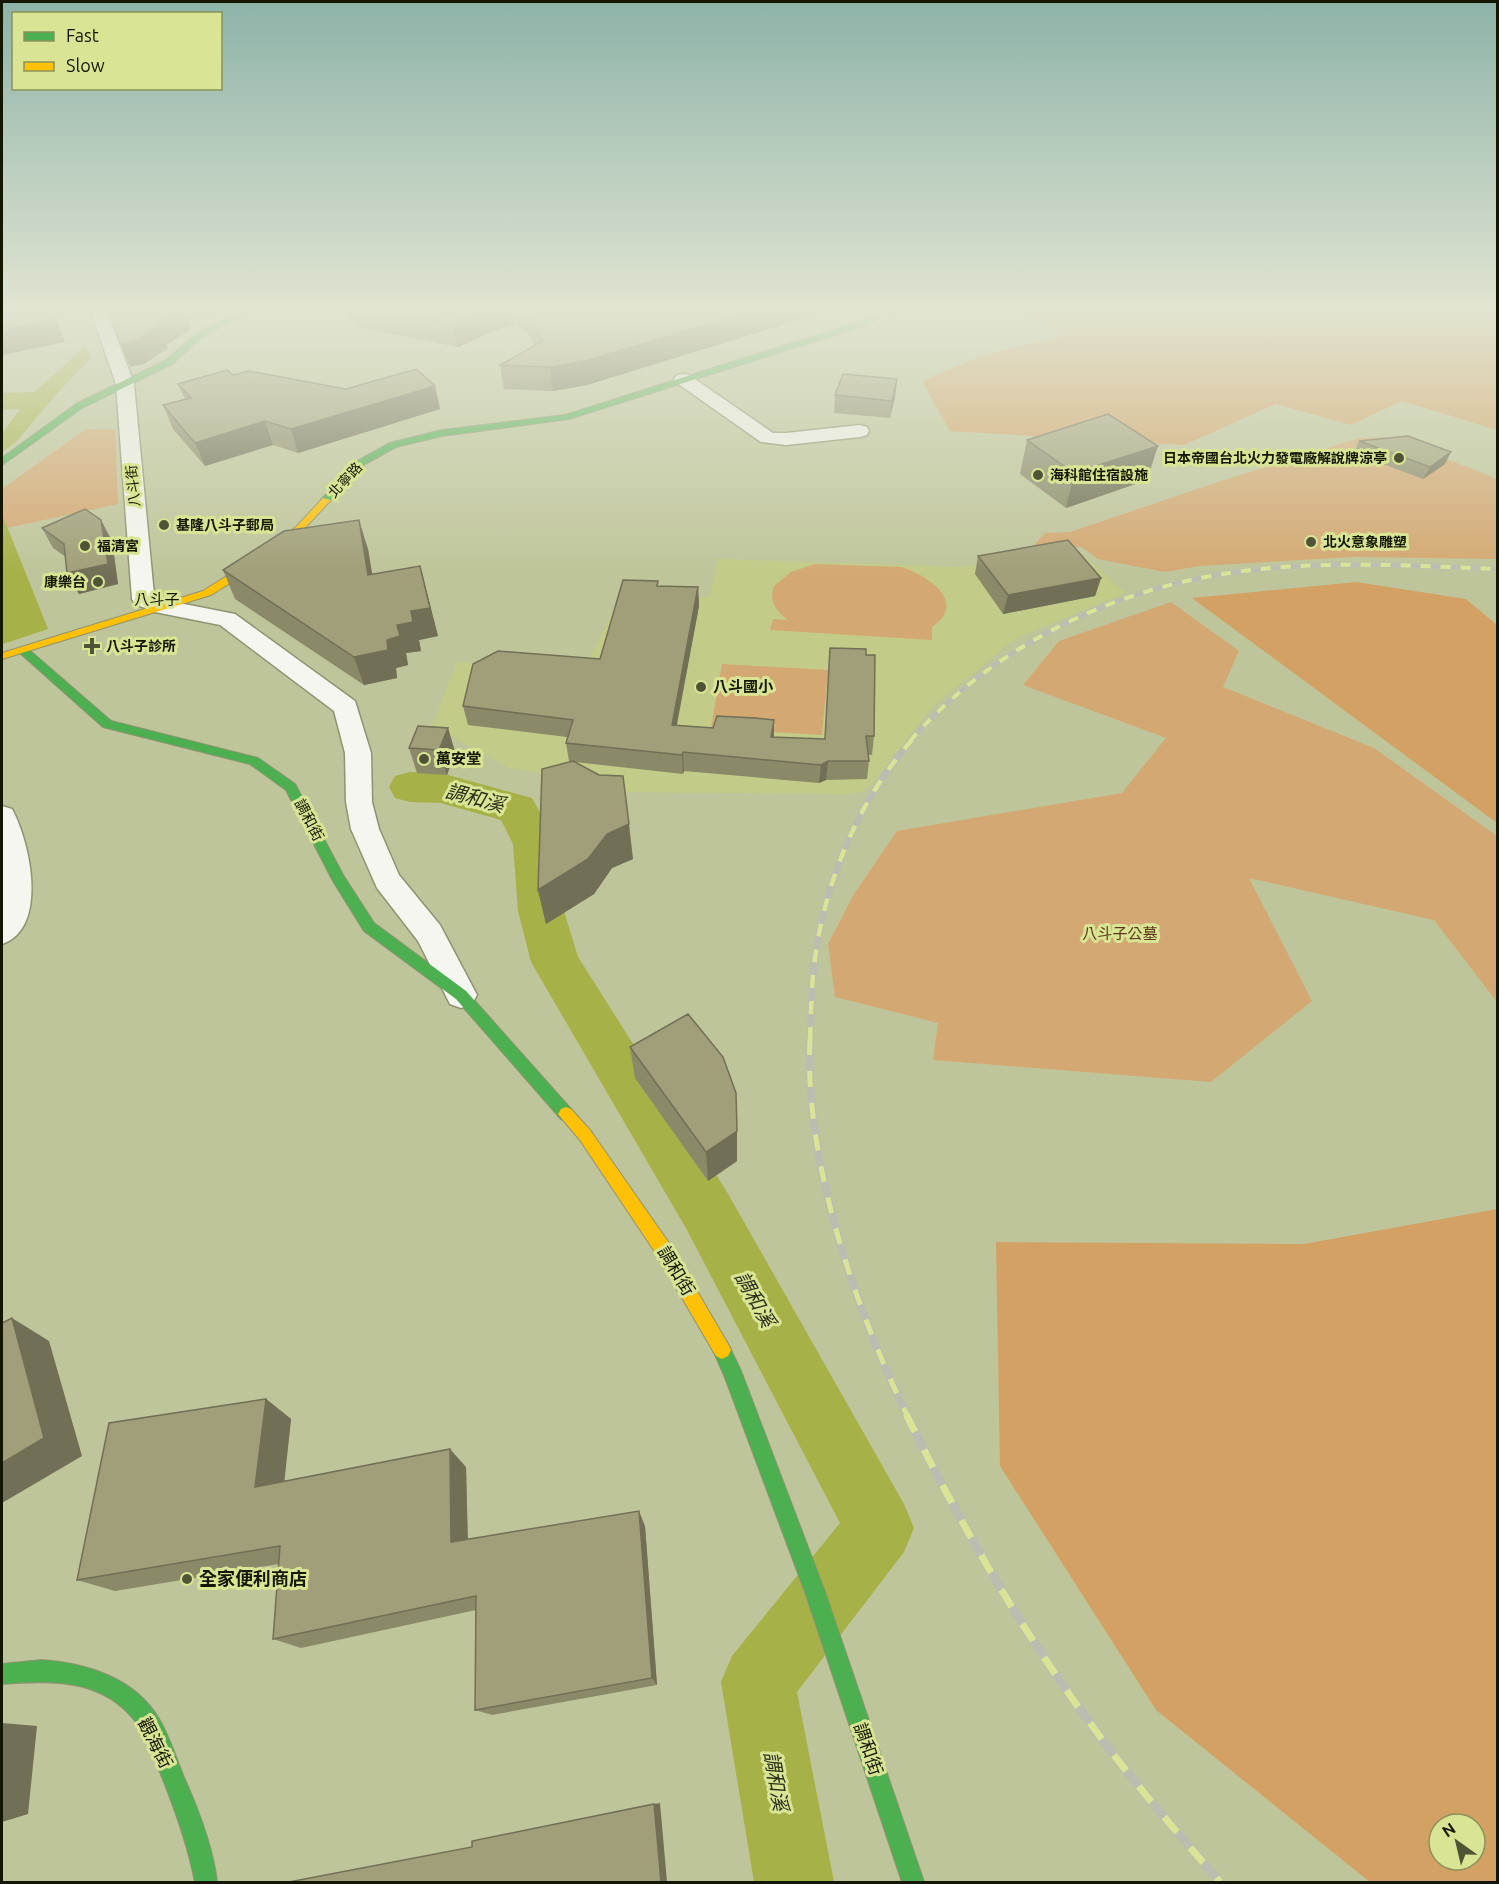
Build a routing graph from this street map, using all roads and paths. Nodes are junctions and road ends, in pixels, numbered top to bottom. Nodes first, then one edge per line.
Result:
1 (94, 399) edge
2 (126, 399) edge
3 (622, 399) edge
4 (712, 399) edge
5 (860, 432) dead end
6 (2, 462) edge
7 (163, 607) junction
8 (24, 651) junction
9 (2, 656) edge
10 (2, 816) edge
11 (2, 932) edge
12 (461, 995) junction
13 (2, 1674) edge
14 (206, 1882) edge
15 (913, 1882) edge

1 - 6 street
2 - 7 street, 八斗街
3 - 7 street, 北寧路
4 - 5 street
7 - 8 street, 北寧路
7 - 12 street, 調和街
8 - 9 street, 北寧路
8 - 12 street, 調和街
10 - 11 street
12 - 15 street, 調和街
13 - 14 street, 觀海街

